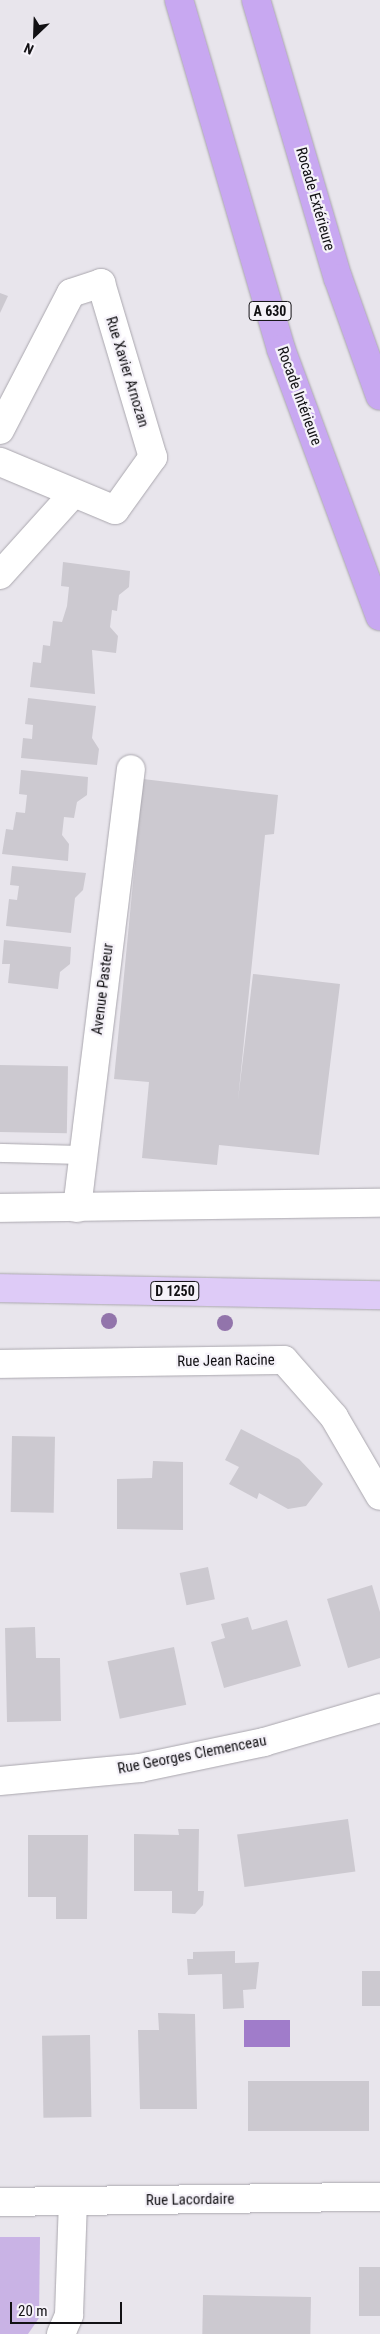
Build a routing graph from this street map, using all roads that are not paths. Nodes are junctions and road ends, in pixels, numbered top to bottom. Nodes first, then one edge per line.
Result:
1 (179, 0) edge
2 (256, 0) edge
3 (380, 396) edge
4 (0, 430) edge
5 (0, 462) edge
6 (73, 494) junction
7 (0, 575) edge
8 (380, 616) edge
9 (131, 770) dead end
10 (0, 1153) edge
11 (82, 1155) junction
12 (380, 1203) edge
13 (0, 1208) edge
14 (77, 1208) junction
15 (0, 1288) edge
16 (380, 1295) edge
17 (0, 1364) edge
18 (380, 1496) edge
19 (380, 1708) edge
20 (0, 1781) edge
21 (380, 2197) edge
22 (0, 2202) edge
23 (73, 2202) junction
24 (61, 2334) edge

1 - 8 highway, Rocade Intérieure / A 630
2 - 3 highway, Rocade Extérieure
4 - 6 street, Rue Xavier Arnozan
5 - 6 street, Rue Xavier Arnozan
6 - 7 street
9 - 11 street, Avenue Pasteur
10 - 11 lane
11 - 14 street, Avenue Pasteur
12 - 14 street
13 - 14 street
15 - 16 main road, D 1250
17 - 18 street, Rue Jean Racine
19 - 20 street, Rue Georges Clemenceau
21 - 23 street, Rue Lacordaire
22 - 23 street, Rue Lacordaire
23 - 24 street

